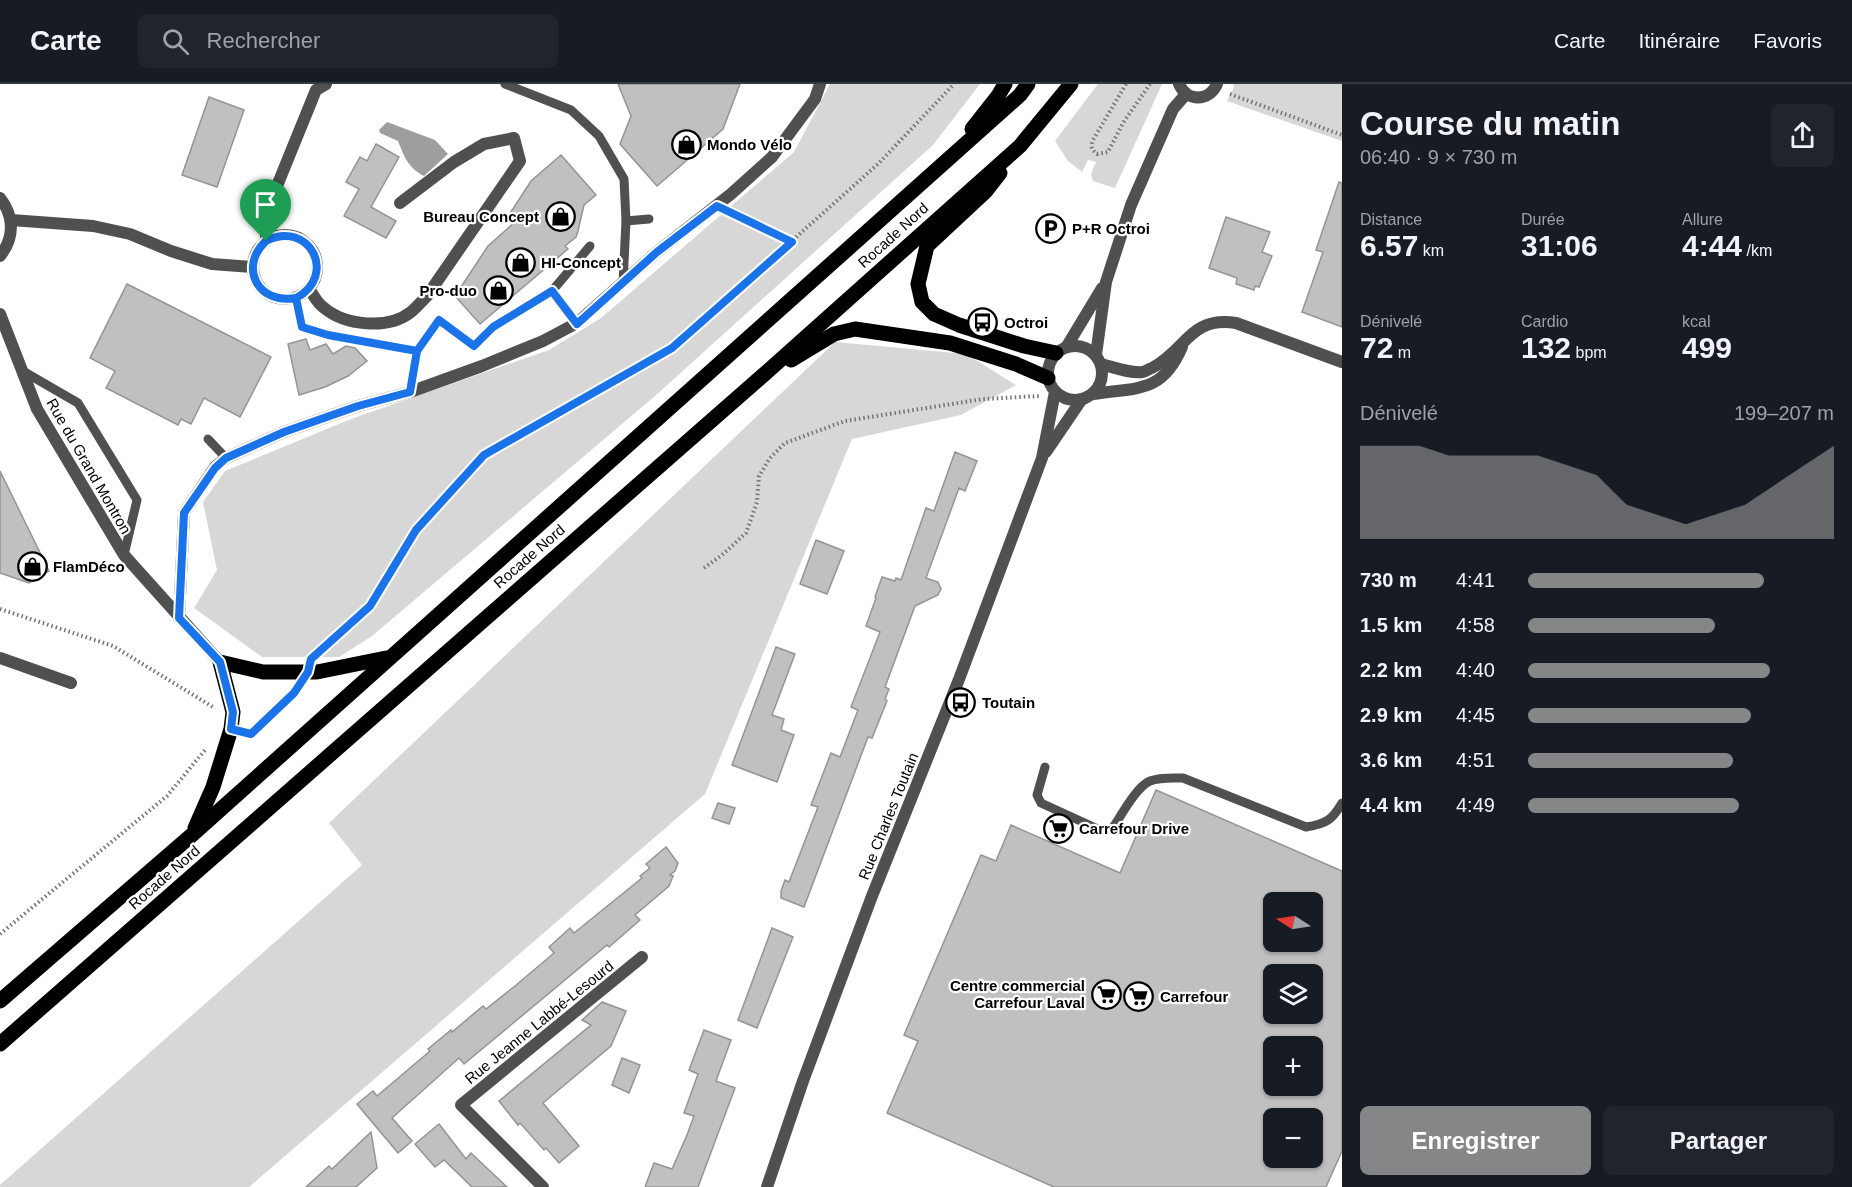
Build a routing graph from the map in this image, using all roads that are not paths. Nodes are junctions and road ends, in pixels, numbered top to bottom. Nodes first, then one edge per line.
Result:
1 (326, 84) edge
2 (505, 84) edge
3 (820, 84) edge
4 (1005, 84) edge
5 (1028, 84) edge
6 (1071, 84) edge
7 (1216, 86) edge
8 (1182, 89) edge
9 (1020, 146) junction
10 (944, 164) junction
11 (0, 198) edge
12 (400, 203) dead end
13 (649, 219) dead end
14 (11, 220) junction
15 (626, 220) junction
16 (266, 241) junction
17 (590, 246) dead end
18 (0, 256) edge
19 (252, 267) junction
20 (1106, 282) junction
21 (623, 284) junction
22 (309, 289) junction
23 (552, 291) junction
24 (296, 298) junction
25 (0, 314) edge
26 (577, 324) junction
27 (1185, 340) junction
28 (1061, 350) junction
29 (417, 351) junction
30 (1099, 359) junction
31 (1342, 362) edge
32 (21, 369) junction
33 (760, 378) junction
34 (1052, 385) junction
35 (410, 392) junction
36 (1088, 396) junction
37 (208, 439) dead end
38 (226, 458) junction
39 (1042, 458) junction
40 (124, 555) junction
41 (179, 618) junction
42 (0, 658) edge
43 (388, 658) junction
44 (220, 662) junction
45 (71, 683) dead end
46 (1045, 767) dead end
47 (1342, 803) edge
48 (193, 834) junction
49 (642, 957) dead end
50 (0, 1001) edge
51 (0, 1044) edge
52 (543, 1187) edge
53 (767, 1187) edge

1 - 16 street
2 - 15 lane
3 - 21 street
4 - 10 main road, Rocade Nord
5 - 10 main road, Rocade Nord
6 - 9 main road, Rocade Nord
7 - 8 street
8 - 20 street, Rue Charles Toutain
9 - 28 main road
9 - 33 main road, Rocade Nord
10 - 43 main road, Rocade Nord
11 - 14 street
12 - 22 street
13 - 15 lane
14 - 18 street
14 - 19 street
15 - 21 lane
16 - 19 street
16 - 22 street
17 - 23 lane
19 - 24 street
20 - 28 street, Rue Charles Toutain
20 - 30 street, Rue Charles Toutain
21 - 26 street
22 - 24 street
23 - 26 lane
23 - 29 lane
24 - 29 lane
25 - 32 street, Rue du Grand Montron
26 - 35 street
27 - 30 street
27 - 31 street
27 - 36 street
28 - 30 street
28 - 34 street, Rue Charles Toutain
29 - 35 lane
30 - 36 street, Rue Charles Toutain
32 - 40 street, Rue du Grand Montron
32 - 40 lane
33 - 34 main road
33 - 51 main road, Rocade Nord
34 - 36 street
34 - 39 street, Rue Charles Toutain
35 - 38 street
36 - 39 street, Rue Charles Toutain
37 - 38 lane
38 - 41 street
39 - 53 street, Rue Charles Toutain
40 - 41 street, Rue du Grand Montron
41 - 44 street, Rue du Grand Montron
42 - 45 street
43 - 44 main road
43 - 48 main road, Rocade Nord
44 - 48 main road
46 - 47 lane
48 - 50 main road, Rocade Nord
49 - 52 street, Rue Jeanne Labbé-Lesourd

